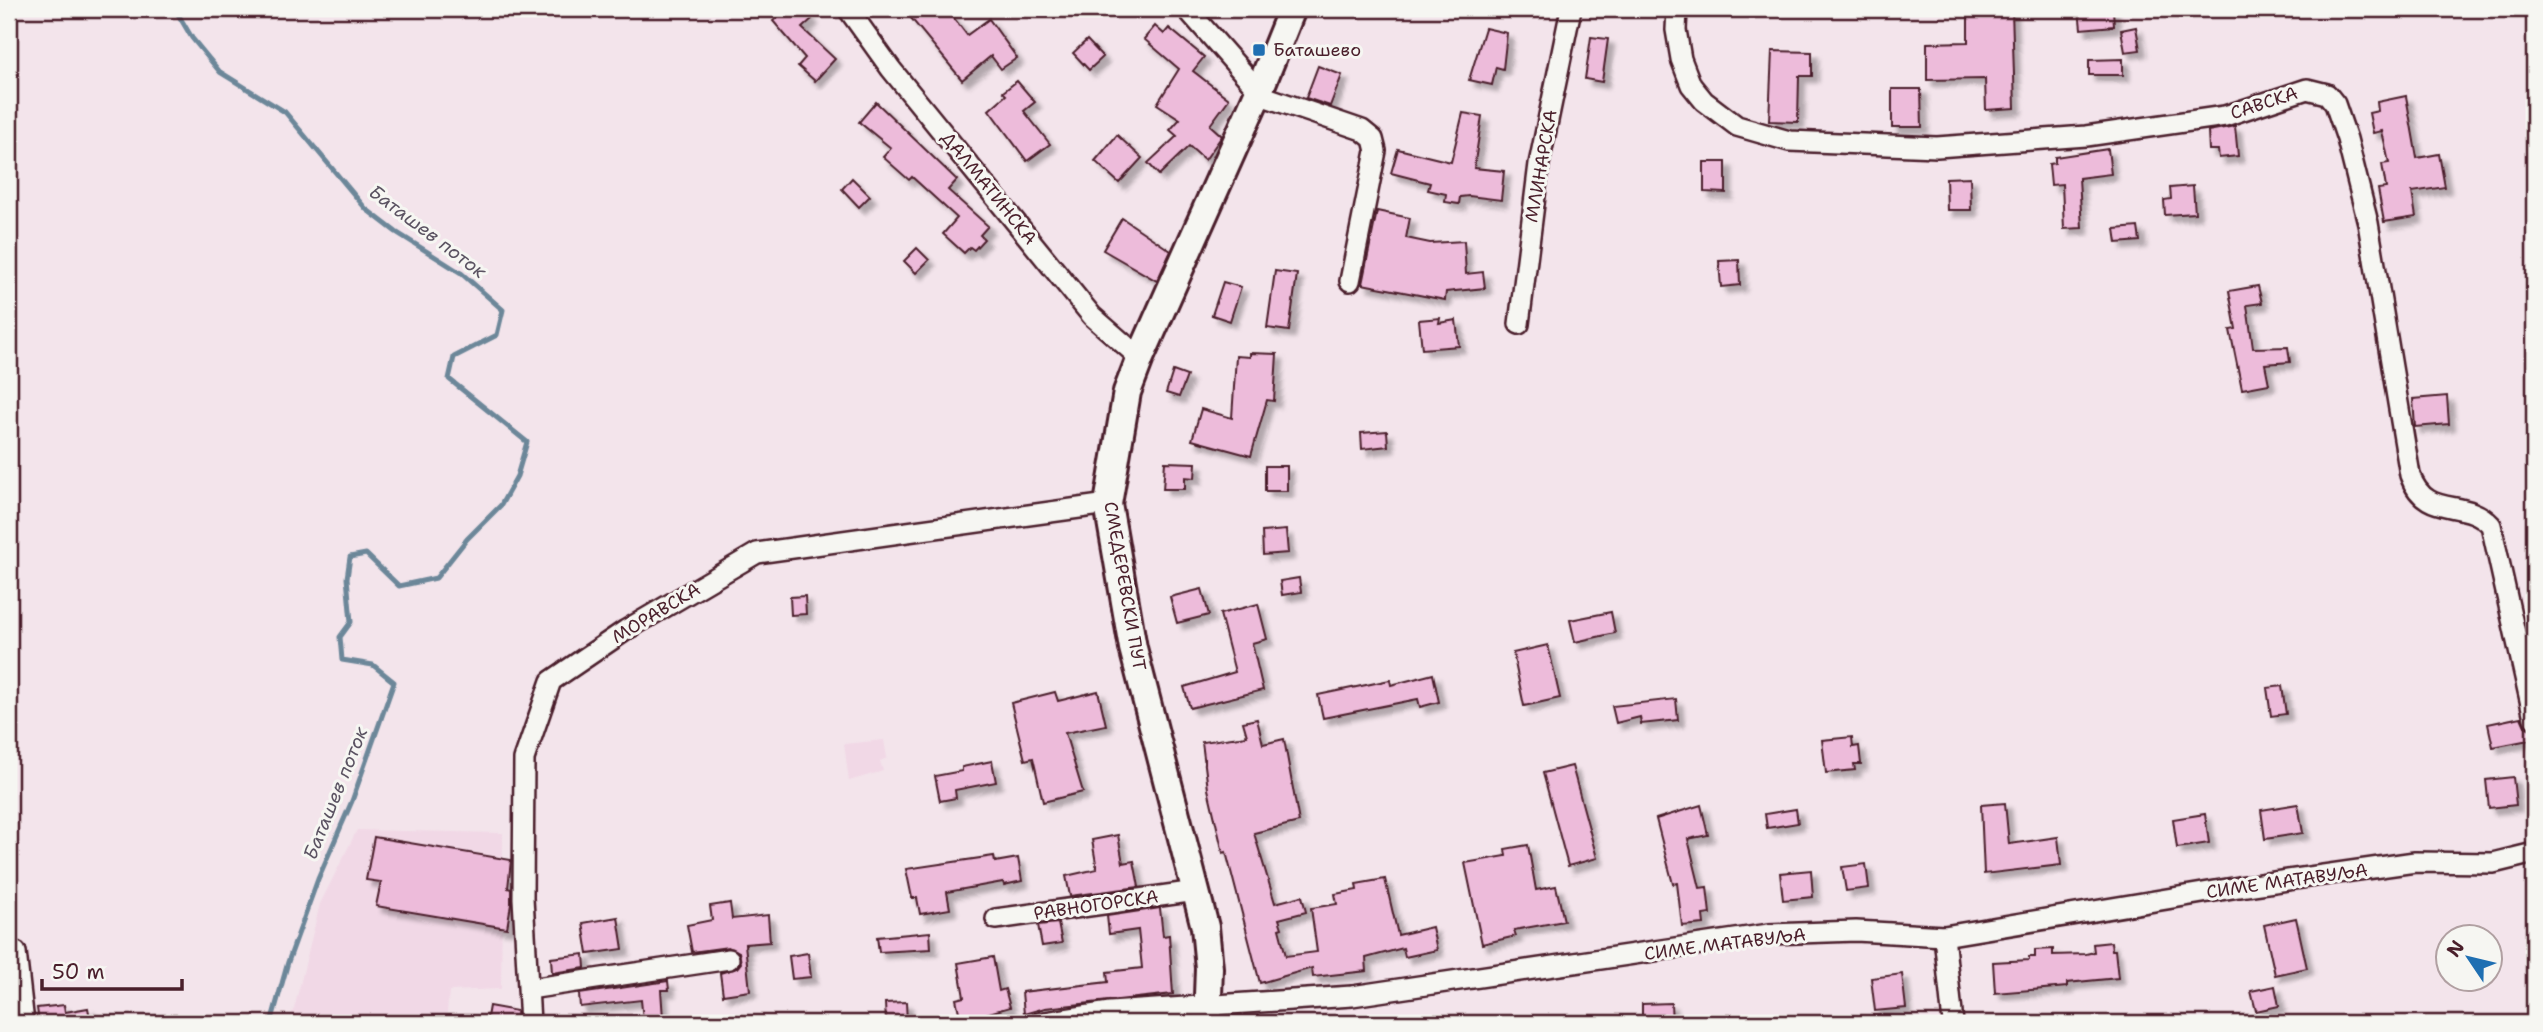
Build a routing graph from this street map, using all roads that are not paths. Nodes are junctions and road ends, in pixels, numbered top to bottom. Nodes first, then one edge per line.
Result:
1 (848, 9) edge
2 (1187, 9) edge
3 (1292, 9) edge
4 (1571, 9) edge
5 (1677, 9) edge
6 (1259, 91) junction
7 (1350, 281) dead end
8 (1519, 324) dead end
9 (1140, 358) junction
10 (1108, 503) junction
11 (2534, 718) edge
12 (2534, 853) edge
13 (1196, 891) junction
14 (996, 919) dead end
15 (1944, 936) junction
16 (16, 952) dead end
17 (729, 959) dead end
18 (529, 989) junction
19 (1208, 1015) edge
20 (24, 1023) edge
21 (530, 1023) edge
22 (1039, 1023) edge
23 (1953, 1023) edge

1 - 9 street, ДАЛМАТИНСКА
2 - 6 street
3 - 6 street, СМЕДЕРЕВСКИ ПУТ
4 - 8 street, МЛИНАРСКА
5 - 11 street, САВСКА
6 - 7 street
6 - 9 street, СМЕДЕРЕВСКИ ПУТ
9 - 10 street, СМЕДЕРЕВСКИ ПУТ
10 - 13 street, СМЕДЕРЕВСКИ ПУТ
10 - 18 street, МОРАВСКА
12 - 15 street, СИМЕ МАТАВУЉА
13 - 14 street, РАВНОГОРСКА
13 - 19 street, СМЕДЕРЕВСКИ ПУТ
15 - 19 street, СИМЕ МАТАВУЉА
15 - 23 street
16 - 20 street
17 - 18 street
18 - 21 street, МОРАВСКА
19 - 22 street, СИМЕ МАТАВУЉА

